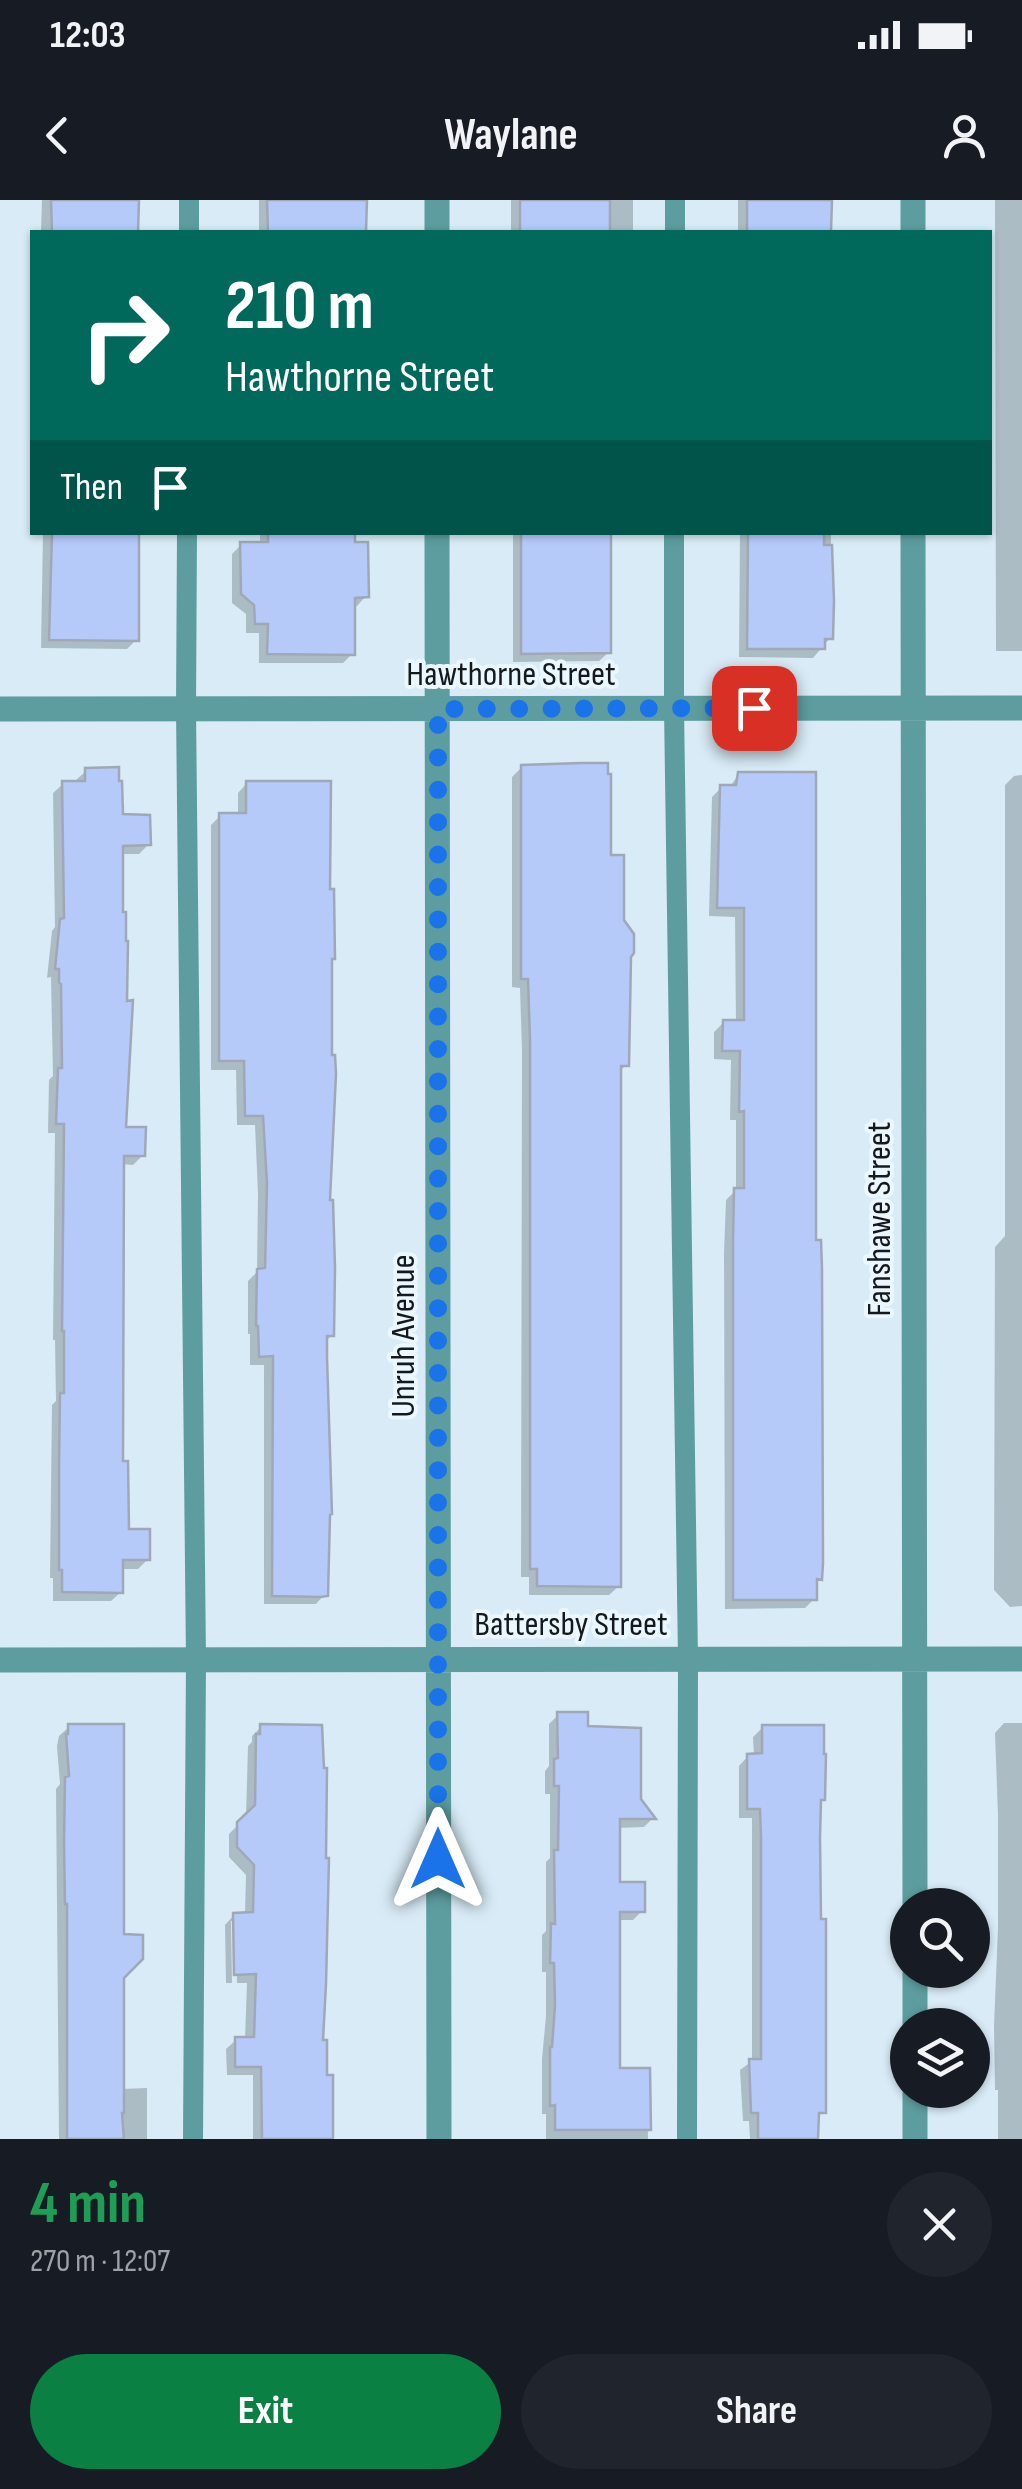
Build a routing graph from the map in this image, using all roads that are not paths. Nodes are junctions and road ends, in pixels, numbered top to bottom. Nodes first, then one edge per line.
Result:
1 (190, 200) edge
2 (437, 200) edge
3 (674, 200) edge
4 (913, 200) edge
5 (189, 230) edge
6 (437, 230) edge
7 (674, 230) edge
8 (913, 230) edge
9 (188, 535) edge
10 (438, 535) edge
11 (674, 535) edge
12 (913, 535) edge
13 (674, 708) junction
14 (913, 708) junction
15 (1022, 708) edge
16 (0, 709) edge
17 (186, 709) junction
18 (438, 709) junction
19 (688, 1659) junction
20 (914, 1659) junction
21 (1022, 1659) edge
22 (0, 1660) edge
23 (196, 1660) junction
24 (438, 1660) junction
25 (915, 1888) edge
26 (915, 2108) edge
27 (194, 2139) edge
28 (439, 2139) edge
29 (687, 2139) edge
30 (915, 2139) edge

1 - 5 lane
2 - 6 street
3 - 7 lane
4 - 8 street
9 - 17 lane
10 - 18 street, Unruh Avenue
11 - 13 lane
12 - 14 street, Fanshawe Street
13 - 14 street, Hawthorne Street
13 - 18 street, Hawthorne Street
13 - 19 lane
14 - 15 street, Hawthorne Street
14 - 20 street, Fanshawe Street
16 - 17 street, Hawthorne Street
17 - 18 street, Hawthorne Street
17 - 23 lane
18 - 24 street, Unruh Avenue
19 - 20 street, Battersby Street
19 - 24 street, Battersby Street
19 - 29 lane
20 - 21 street, Battersby Street
20 - 25 street, Fanshawe Street
22 - 23 street, Battersby Street
23 - 24 street, Battersby Street
23 - 27 lane
24 - 28 street, Unruh Avenue
26 - 30 street

